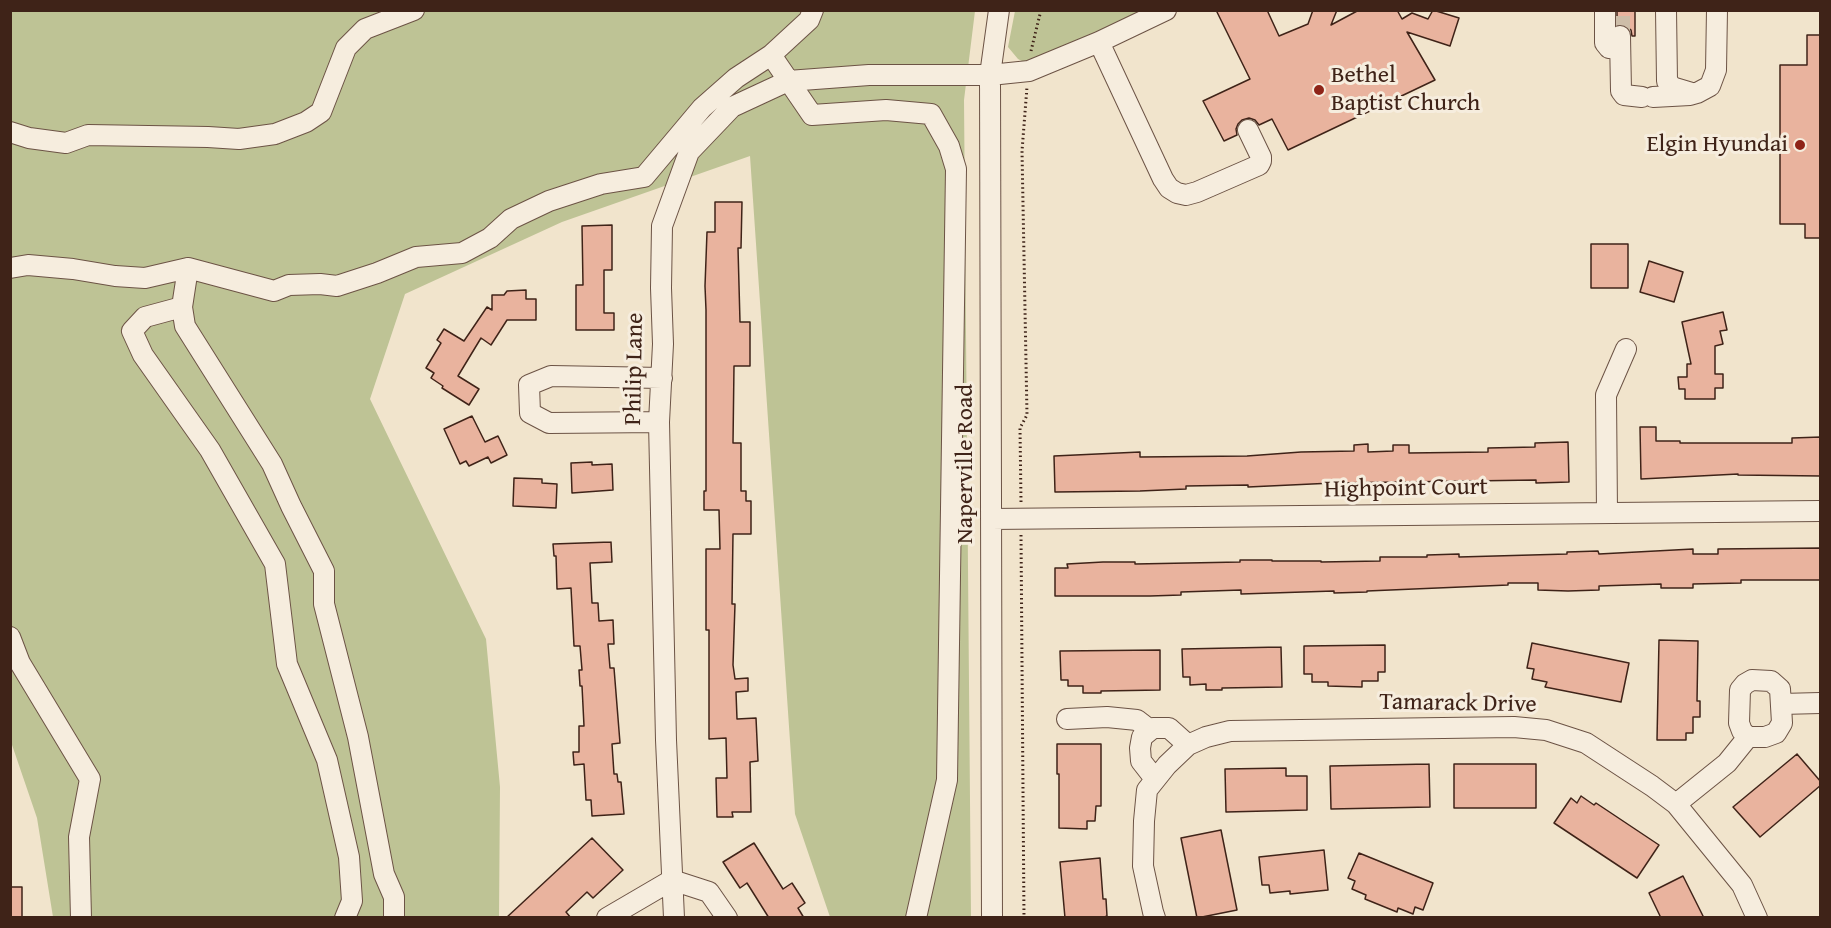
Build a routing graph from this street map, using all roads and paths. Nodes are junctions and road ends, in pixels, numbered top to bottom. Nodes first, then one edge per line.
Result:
1 (414, 10) edge
2 (813, 10) edge
3 (999, 10) edge
4 (1041, 10) edge
5 (1605, 10) edge
6 (1666, 10) edge
7 (1718, 10) edge
8 (1152, 13) edge
9 (1100, 42) junction
10 (771, 55) junction
11 (1029, 71) junction
12 (990, 75) junction
13 (788, 81) junction
14 (1694, 94) junction
15 (1248, 130) dead end
16 (10, 132) edge
17 (10, 268) edge
18 (188, 268) junction
19 (182, 307) junction
20 (1626, 349) dead end
21 (662, 378) junction
22 (659, 422) junction
23 (1021, 504) dead end
24 (1821, 511) edge
25 (1607, 513) junction
26 (992, 519) junction
27 (1021, 541) dead end
28 (10, 637) edge
29 (1821, 703) edge
30 (1781, 704) junction
31 (1067, 719) dead end
32 (1150, 730) junction
33 (1748, 737) junction
34 (1188, 745) junction
35 (1155, 779) junction
36 (1676, 804) junction
37 (672, 880) junction
38 (81, 918) edge
39 (345, 918) edge
40 (394, 918) edge
41 (608, 918) edge
42 (674, 918) edge
43 (727, 918) edge
44 (916, 918) edge
45 (992, 918) edge
46 (1024, 918) edge
47 (1155, 918) edge
48 (1757, 918) edge

1 - 16 street
2 - 10 street
3 - 12 street, Naperville Road
4 - 11 path
5 - 14 street
6 - 14 street
7 - 14 street
8 - 9 street, Philip Lane
9 - 11 street, Philip Lane
9 - 15 street
10 - 13 street
10 - 18 street
11 - 12 street, Philip Lane
11 - 23 path
12 - 13 street, Philip Lane
12 - 26 street, Naperville Road
13 - 21 street, Philip Lane
13 - 44 street
17 - 18 street
18 - 19 street
19 - 39 street
19 - 40 street
20 - 25 street
21 - 22 street, Philip Lane
21 - 22 street
22 - 37 street, Philip Lane
24 - 25 street, Highpoint Court
25 - 26 street, Highpoint Court
26 - 45 street, Naperville Road
27 - 46 path
28 - 38 street
29 - 30 street
30 - 33 street
30 - 33 street
31 - 32 street
32 - 34 street
32 - 35 street
33 - 36 street
34 - 35 street, Tamarack Drive
34 - 36 street, Tamarack Drive
35 - 47 street, Tamarack Drive
36 - 48 street, Tamarack Drive
37 - 41 street
37 - 42 street, Philip Lane
37 - 43 street

